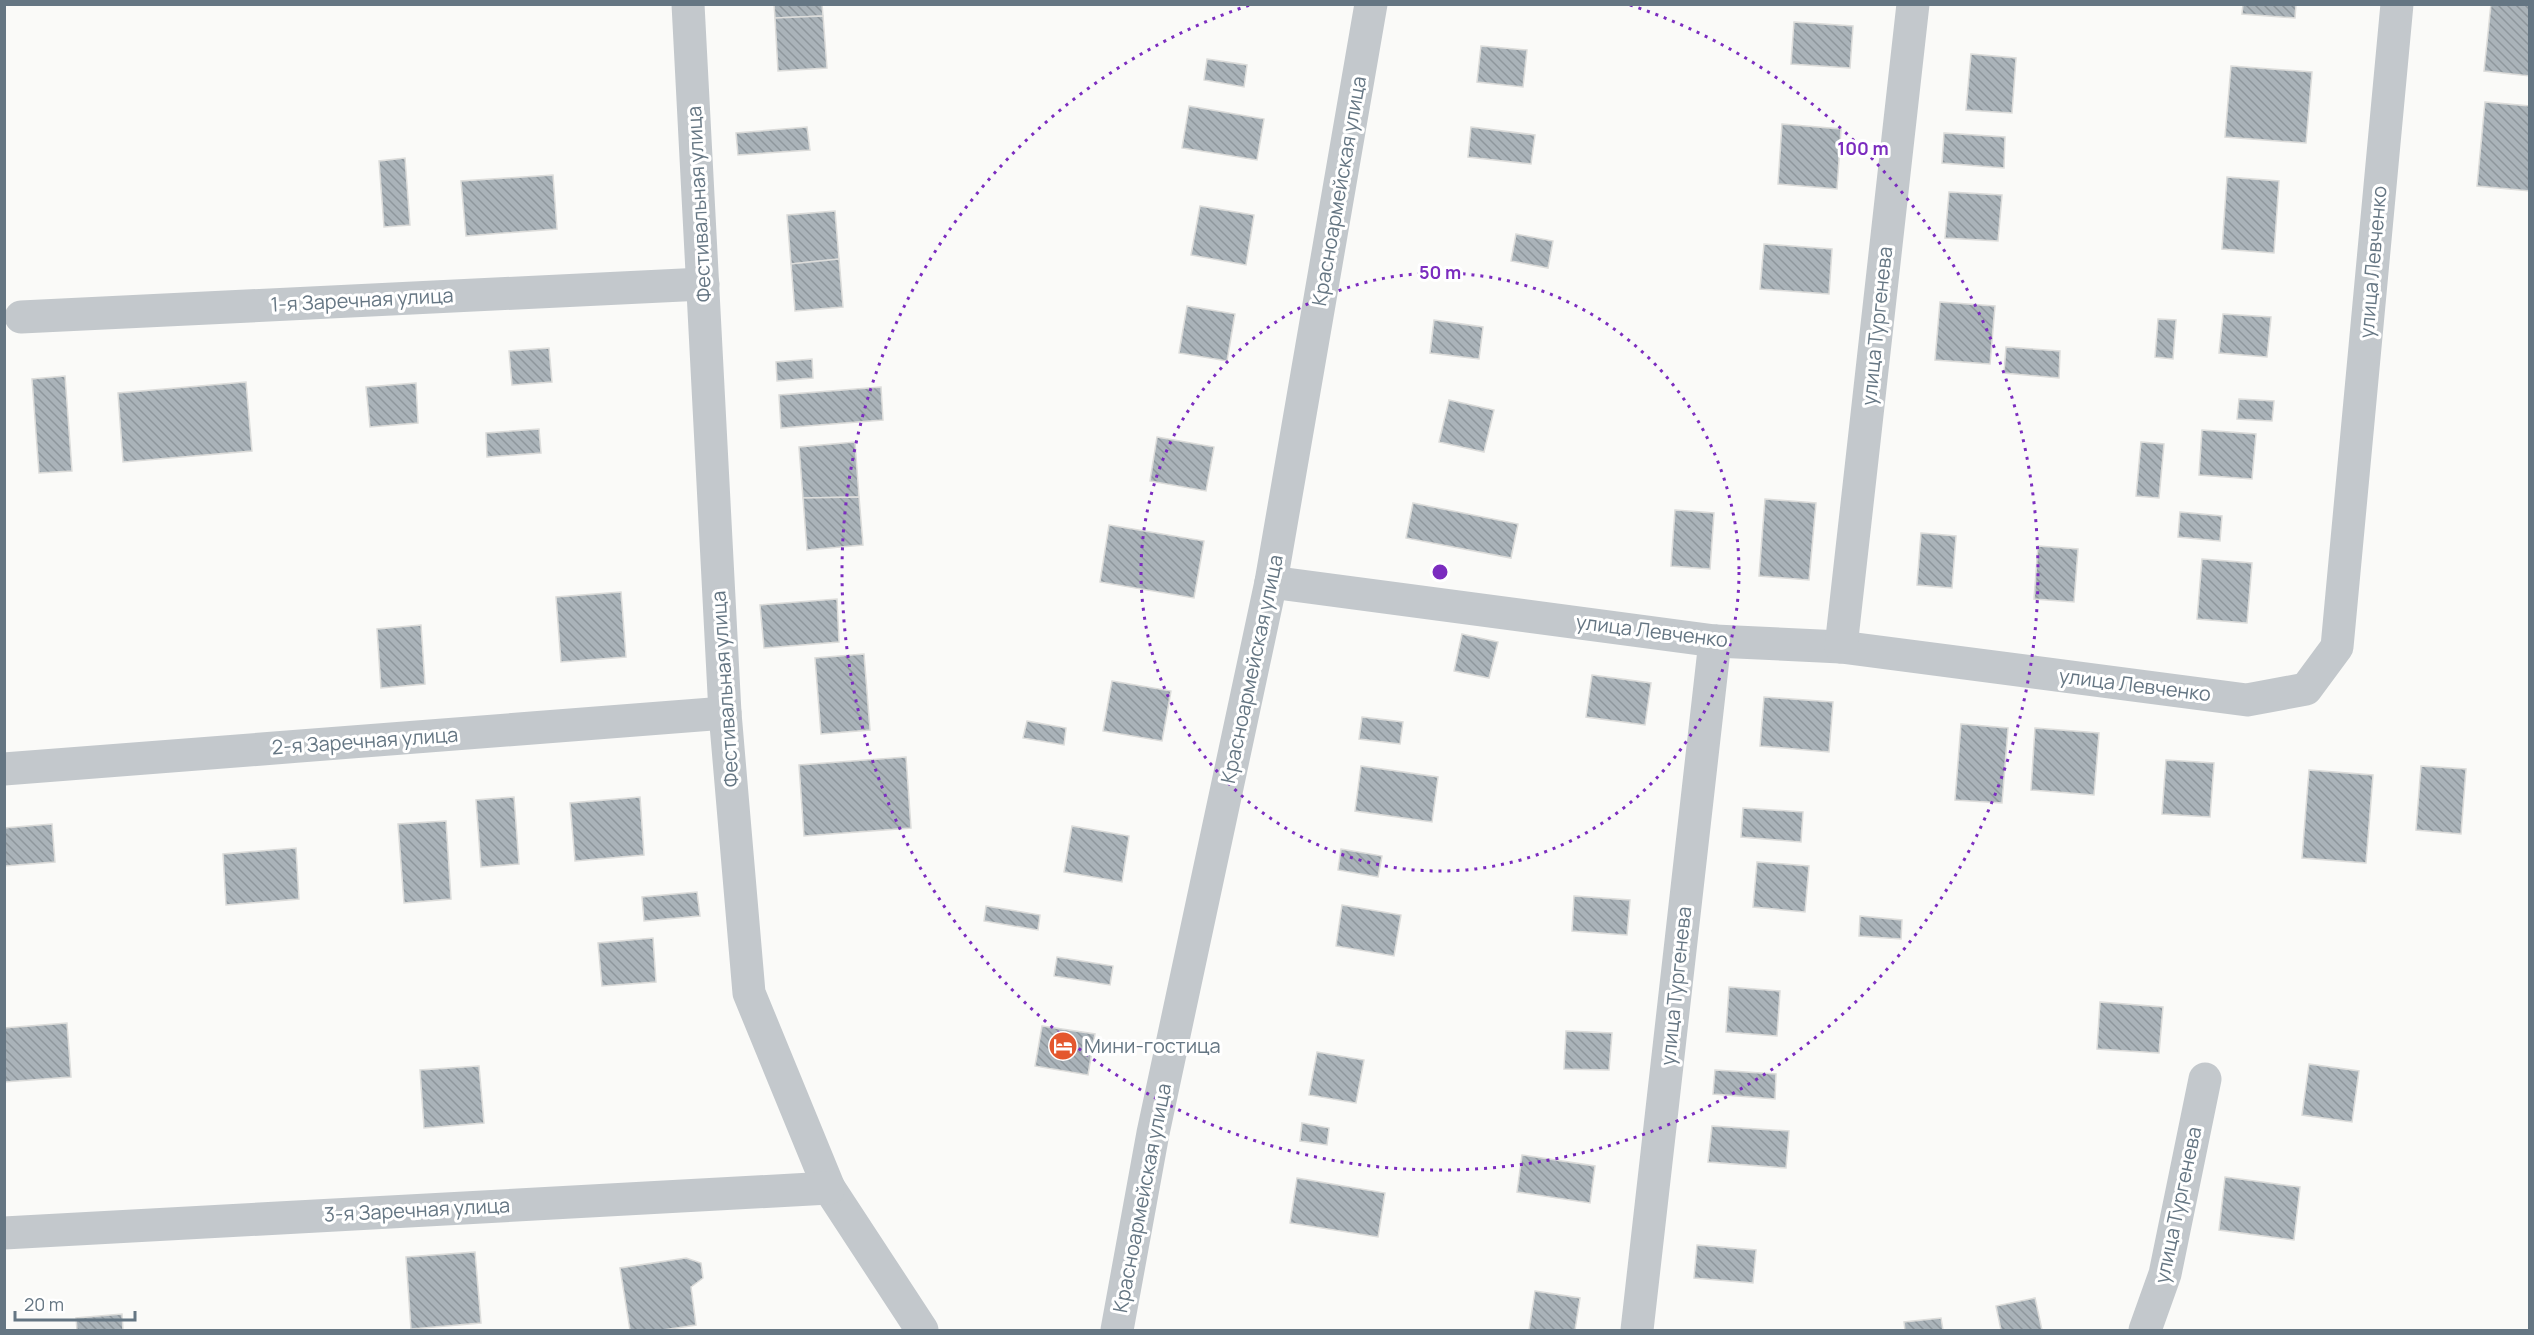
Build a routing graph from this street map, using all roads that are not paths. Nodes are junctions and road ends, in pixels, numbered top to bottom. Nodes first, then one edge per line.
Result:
1 (688, 4) edge
2 (1371, 4) edge
3 (1913, 4) edge
4 (2397, 4) edge
5 (703, 284) junction
6 (21, 317) dead end
7 (1271, 582) junction
8 (1715, 641) junction
9 (1841, 647) junction
10 (725, 713) junction
11 (4, 769) edge
12 (2205, 1079) dead end
13 (829, 1188) junction
14 (4, 1233) edge
15 (922, 1330) edge
16 (1117, 1330) edge
17 (1637, 1330) edge
18 (2145, 1330) edge

1 - 5 street, Фестивальная улица
2 - 7 street, Красноармейская улица
3 - 9 street, улица Тургенева
4 - 9 street, улица Левченко
5 - 6 street, 1-я Заречная улица
5 - 10 street, Фестивальная улица
7 - 8 street, улица Левченко
7 - 16 street, Красноармейская улица
8 - 9 street, улица Левченко
8 - 17 street, улица Тургенева
10 - 11 street, 2-я Заречная улица
10 - 13 street, Фестивальная улица
12 - 18 street, улица Тургенева
13 - 14 street, 3-я Заречная улица
13 - 15 street, Фестивальная улица

